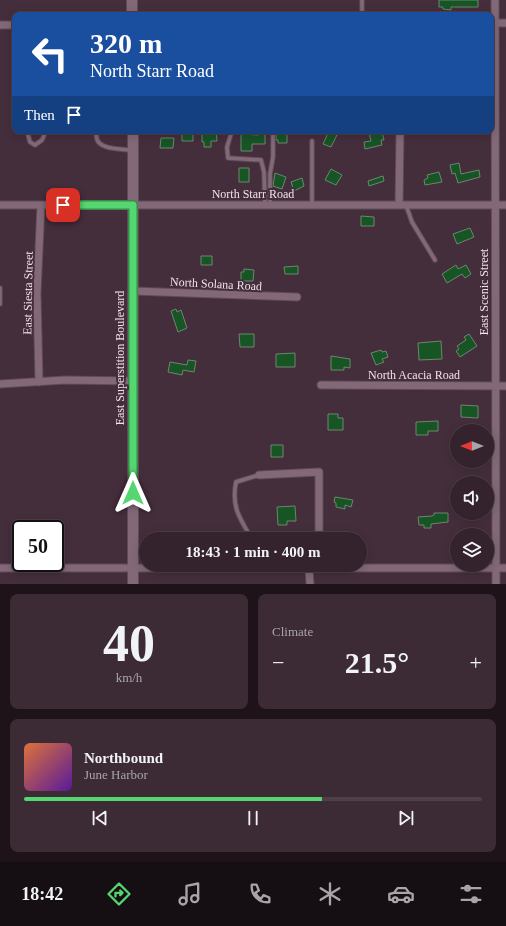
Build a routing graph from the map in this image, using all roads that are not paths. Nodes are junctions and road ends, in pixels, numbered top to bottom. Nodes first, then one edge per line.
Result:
1 (132, 0) edge
2 (362, 0) edge
3 (495, 0) edge
4 (132, 12) edge
5 (362, 12) edge
6 (494, 12) edge
7 (494, 23) edge
8 (506, 23) edge
9 (0, 25) edge
10 (12, 25) edge
11 (494, 114) edge
12 (28, 134) edge
13 (44, 134) edge
14 (96, 134) edge
15 (133, 134) edge
16 (231, 134) edge
17 (273, 134) edge
18 (400, 134) edge
19 (312, 141) dead end
20 (133, 151) junction
21 (0, 205) edge
22 (41, 205) junction
23 (133, 205) junction
24 (267, 205) junction
25 (312, 205) junction
26 (402, 205) junction
27 (495, 205) junction
28 (506, 205) edge
29 (435, 260) dead end
30 (0, 288) edge
31 (133, 291) junction
32 (297, 298) dead end
33 (0, 304) edge
34 (133, 381) junction
35 (39, 382) junction
36 (0, 384) edge
37 (321, 385) dead end
38 (496, 386) junction
39 (506, 386) edge
40 (259, 475) joint
41 (248, 532) edge
42 (319, 532) edge
43 (367, 567) edge
44 (0, 568) edge
45 (133, 568) junction
46 (139, 568) edge
47 (496, 568) junction
48 (506, 568) edge
49 (309, 572) edge
50 (133, 584) edge
51 (310, 584) edge
52 (496, 584) edge

1 - 4 main road
2 - 5 lane
3 - 6 street, East Scenic Street
7 - 8 street
9 - 10 street
11 - 27 street, East Scenic Street
12 - 13 lane
14 - 20 lane
15 - 20 main road, East Superstition Boulevard
16 - 24 lane
17 - 24 lane
18 - 26 street
19 - 25 lane
20 - 23 main road, East Superstition Boulevard
21 - 22 street, North Starr Road
22 - 23 street, North Starr Road
22 - 35 street, East Siesta Street
23 - 24 street, North Starr Road
23 - 31 main road, East Superstition Boulevard
24 - 25 street, North Starr Road
25 - 26 street, North Starr Road
26 - 27 street, North Starr Road
26 - 29 lane
27 - 28 street, North Starr Road
27 - 38 street, East Scenic Street
30 - 33 lane
31 - 32 street, North Solana Road
31 - 34 main road, East Superstition Boulevard
34 - 35 street
34 - 45 main road, East Superstition Boulevard
35 - 36 street
37 - 38 street, North Acacia Road
38 - 39 street, North Acacia Road
38 - 47 street, East Scenic Street
40 - 41 lane
40 - 42 street
43 - 47 street
44 - 45 street
45 - 46 street
45 - 50 main road, East Superstition Boulevard
47 - 48 street
47 - 52 street, East Scenic Street
49 - 51 street

